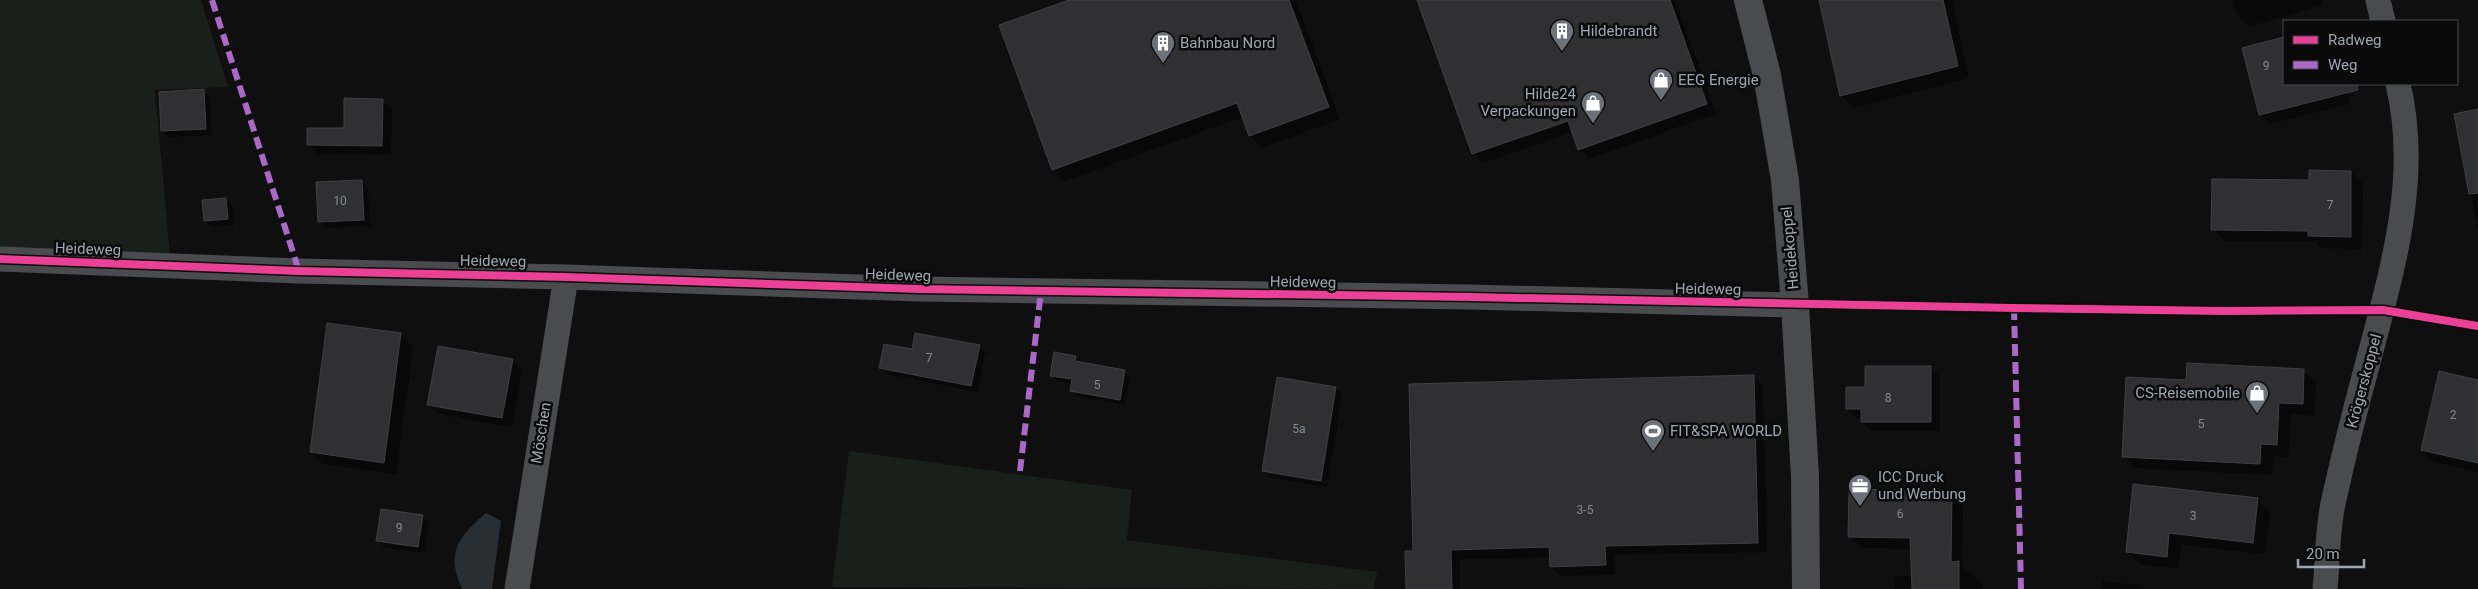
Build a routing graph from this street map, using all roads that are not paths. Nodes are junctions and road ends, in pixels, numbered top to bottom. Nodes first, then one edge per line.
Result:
1 (1748, 0) edge
2 (2378, 0) edge
3 (2383, 20) edge
4 (2398, 85) edge
5 (0, 259) edge
6 (566, 277) junction
7 (1795, 305) junction
8 (517, 589) edge
9 (1806, 589) edge
10 (2325, 589) edge

1 - 7 street, Heidekoppel
2 - 3 street
4 - 10 street, Krögerskoppel
5 - 6 street, Heideweg
6 - 7 street, Heideweg
6 - 8 street, Möschen
7 - 9 street, Heidekoppel

